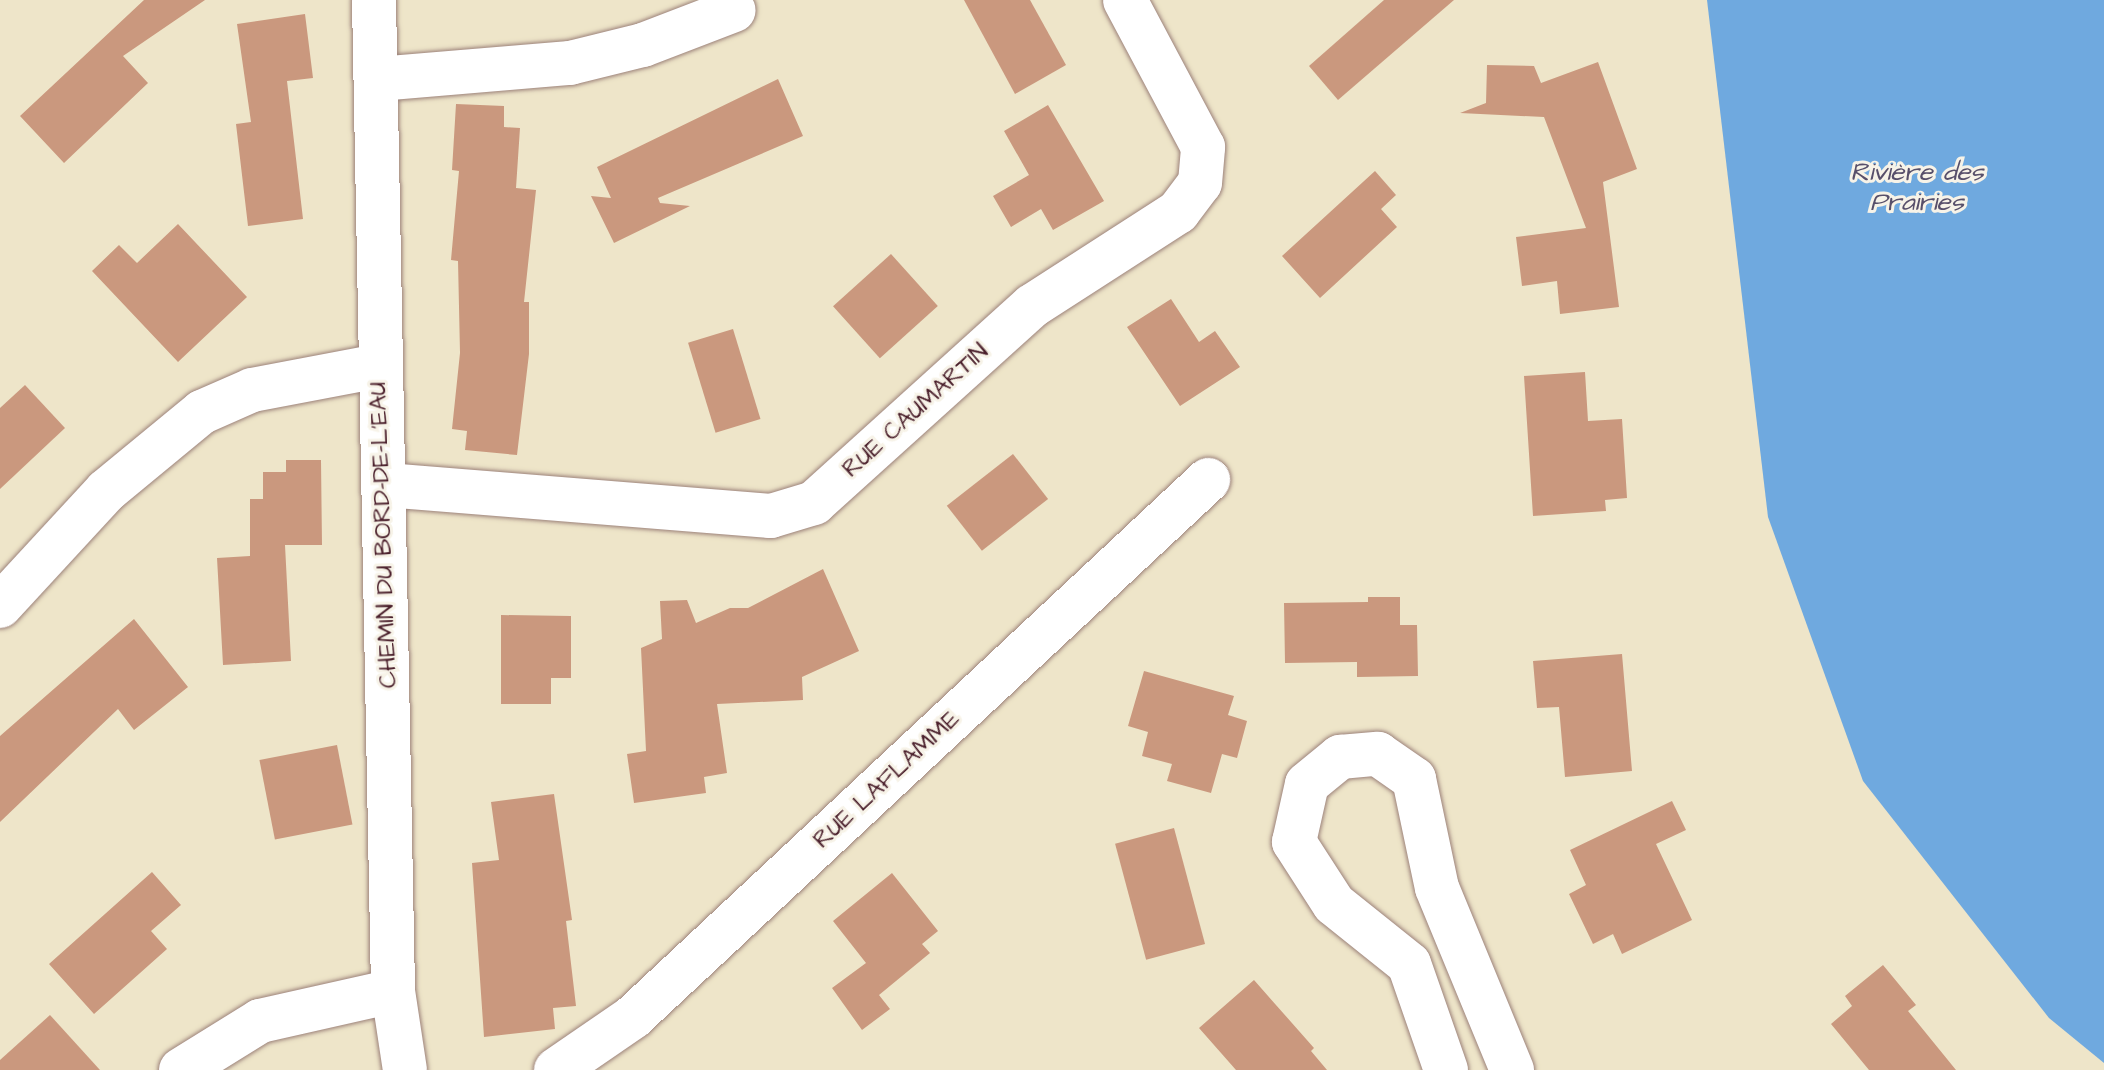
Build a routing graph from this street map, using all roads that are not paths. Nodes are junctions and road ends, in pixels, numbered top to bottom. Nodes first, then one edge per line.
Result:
1 (374, 0) edge
2 (1125, 0) edge
3 (734, 10) dead end
4 (378, 79) junction
5 (379, 366) junction
6 (1208, 480) dead end
7 (386, 485) junction
8 (0, 606) edge
9 (393, 991) junction
10 (181, 1070) edge
11 (405, 1070) edge
12 (556, 1070) edge
13 (1446, 1070) edge
14 (1512, 1070) edge

1 - 4 street, CHEMIN DU BORD-DE-L'EAU
2 - 7 street, RUE CAUMARTIN
3 - 4 street
4 - 5 street, CHEMIN DU BORD-DE-L'EAU
5 - 7 street, CHEMIN DU BORD-DE-L'EAU
5 - 8 street
6 - 12 street, RUE LAFLAMME
7 - 9 street, CHEMIN DU BORD-DE-L'EAU
9 - 10 street
9 - 11 street, CHEMIN DU BORD-DE-L'EAU
13 - 14 street

